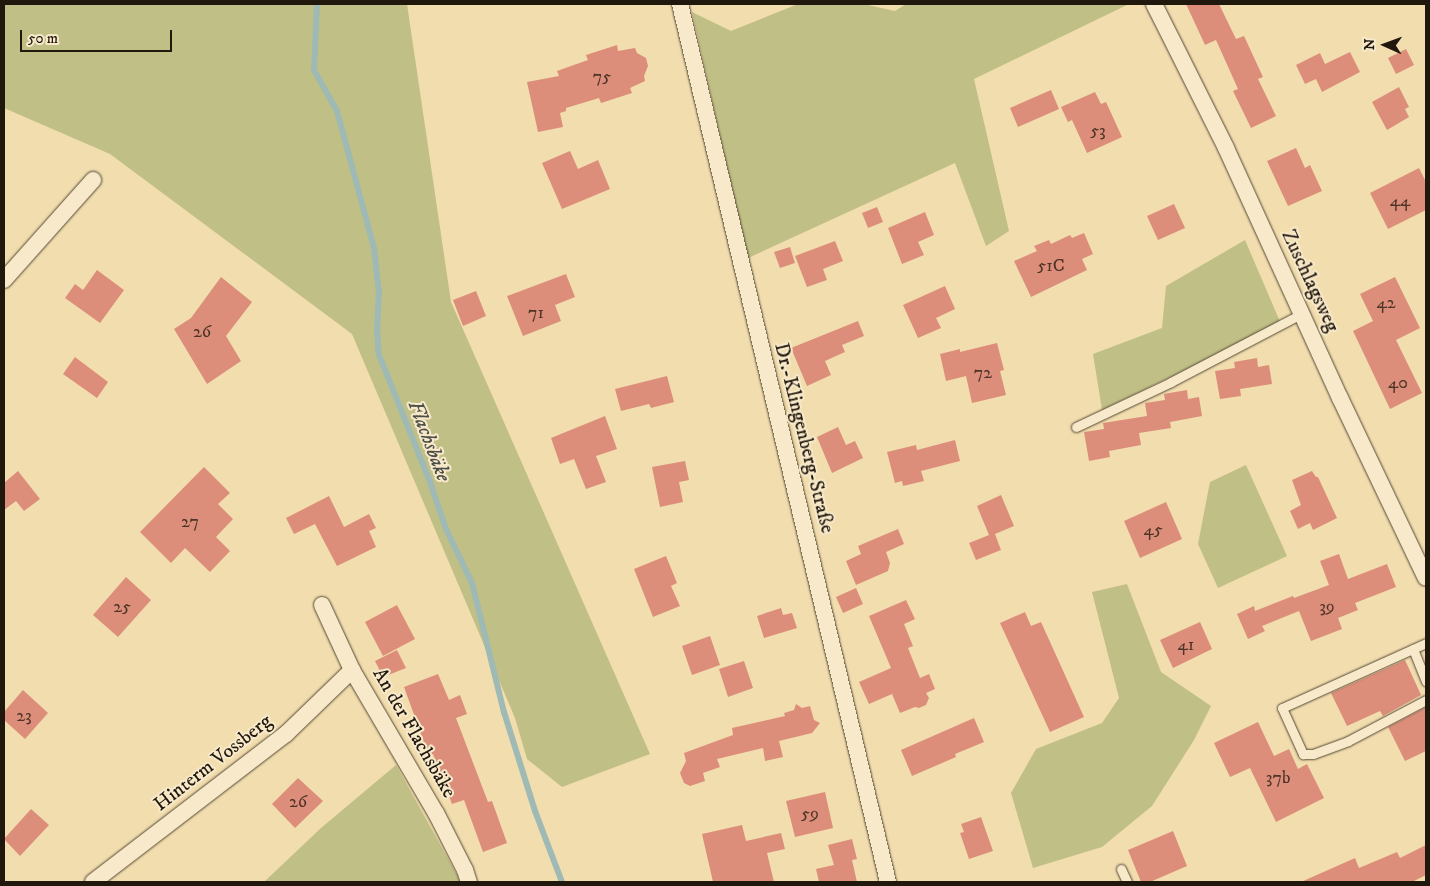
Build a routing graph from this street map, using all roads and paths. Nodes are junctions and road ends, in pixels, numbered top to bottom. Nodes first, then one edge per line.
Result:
1 (680, 4) edge
2 (1154, 4) edge
3 (93, 180) dead end
4 (4, 280) edge
5 (1303, 313) junction
6 (1076, 427) dead end
7 (1426, 578) edge
8 (322, 605) dead end
9 (1426, 643) edge
10 (1413, 649) junction
11 (352, 670) junction
12 (1426, 682) edge
13 (1426, 700) edge
14 (1121, 869) dead end
15 (93, 882) edge
16 (469, 882) edge
17 (888, 882) edge
18 (1127, 882) edge

1 - 17 street, Dr.-Klingenberg-Straße
2 - 5 street, Zuschlagsweg
3 - 4 street
5 - 6 lane
5 - 7 street, Zuschlagsweg
8 - 11 street, An der Flachsbäke
9 - 10 lane
10 - 12 lane
10 - 13 lane
11 - 15 street, Hinterm Vossberg
11 - 16 street, An der Flachsbäke
14 - 18 lane

